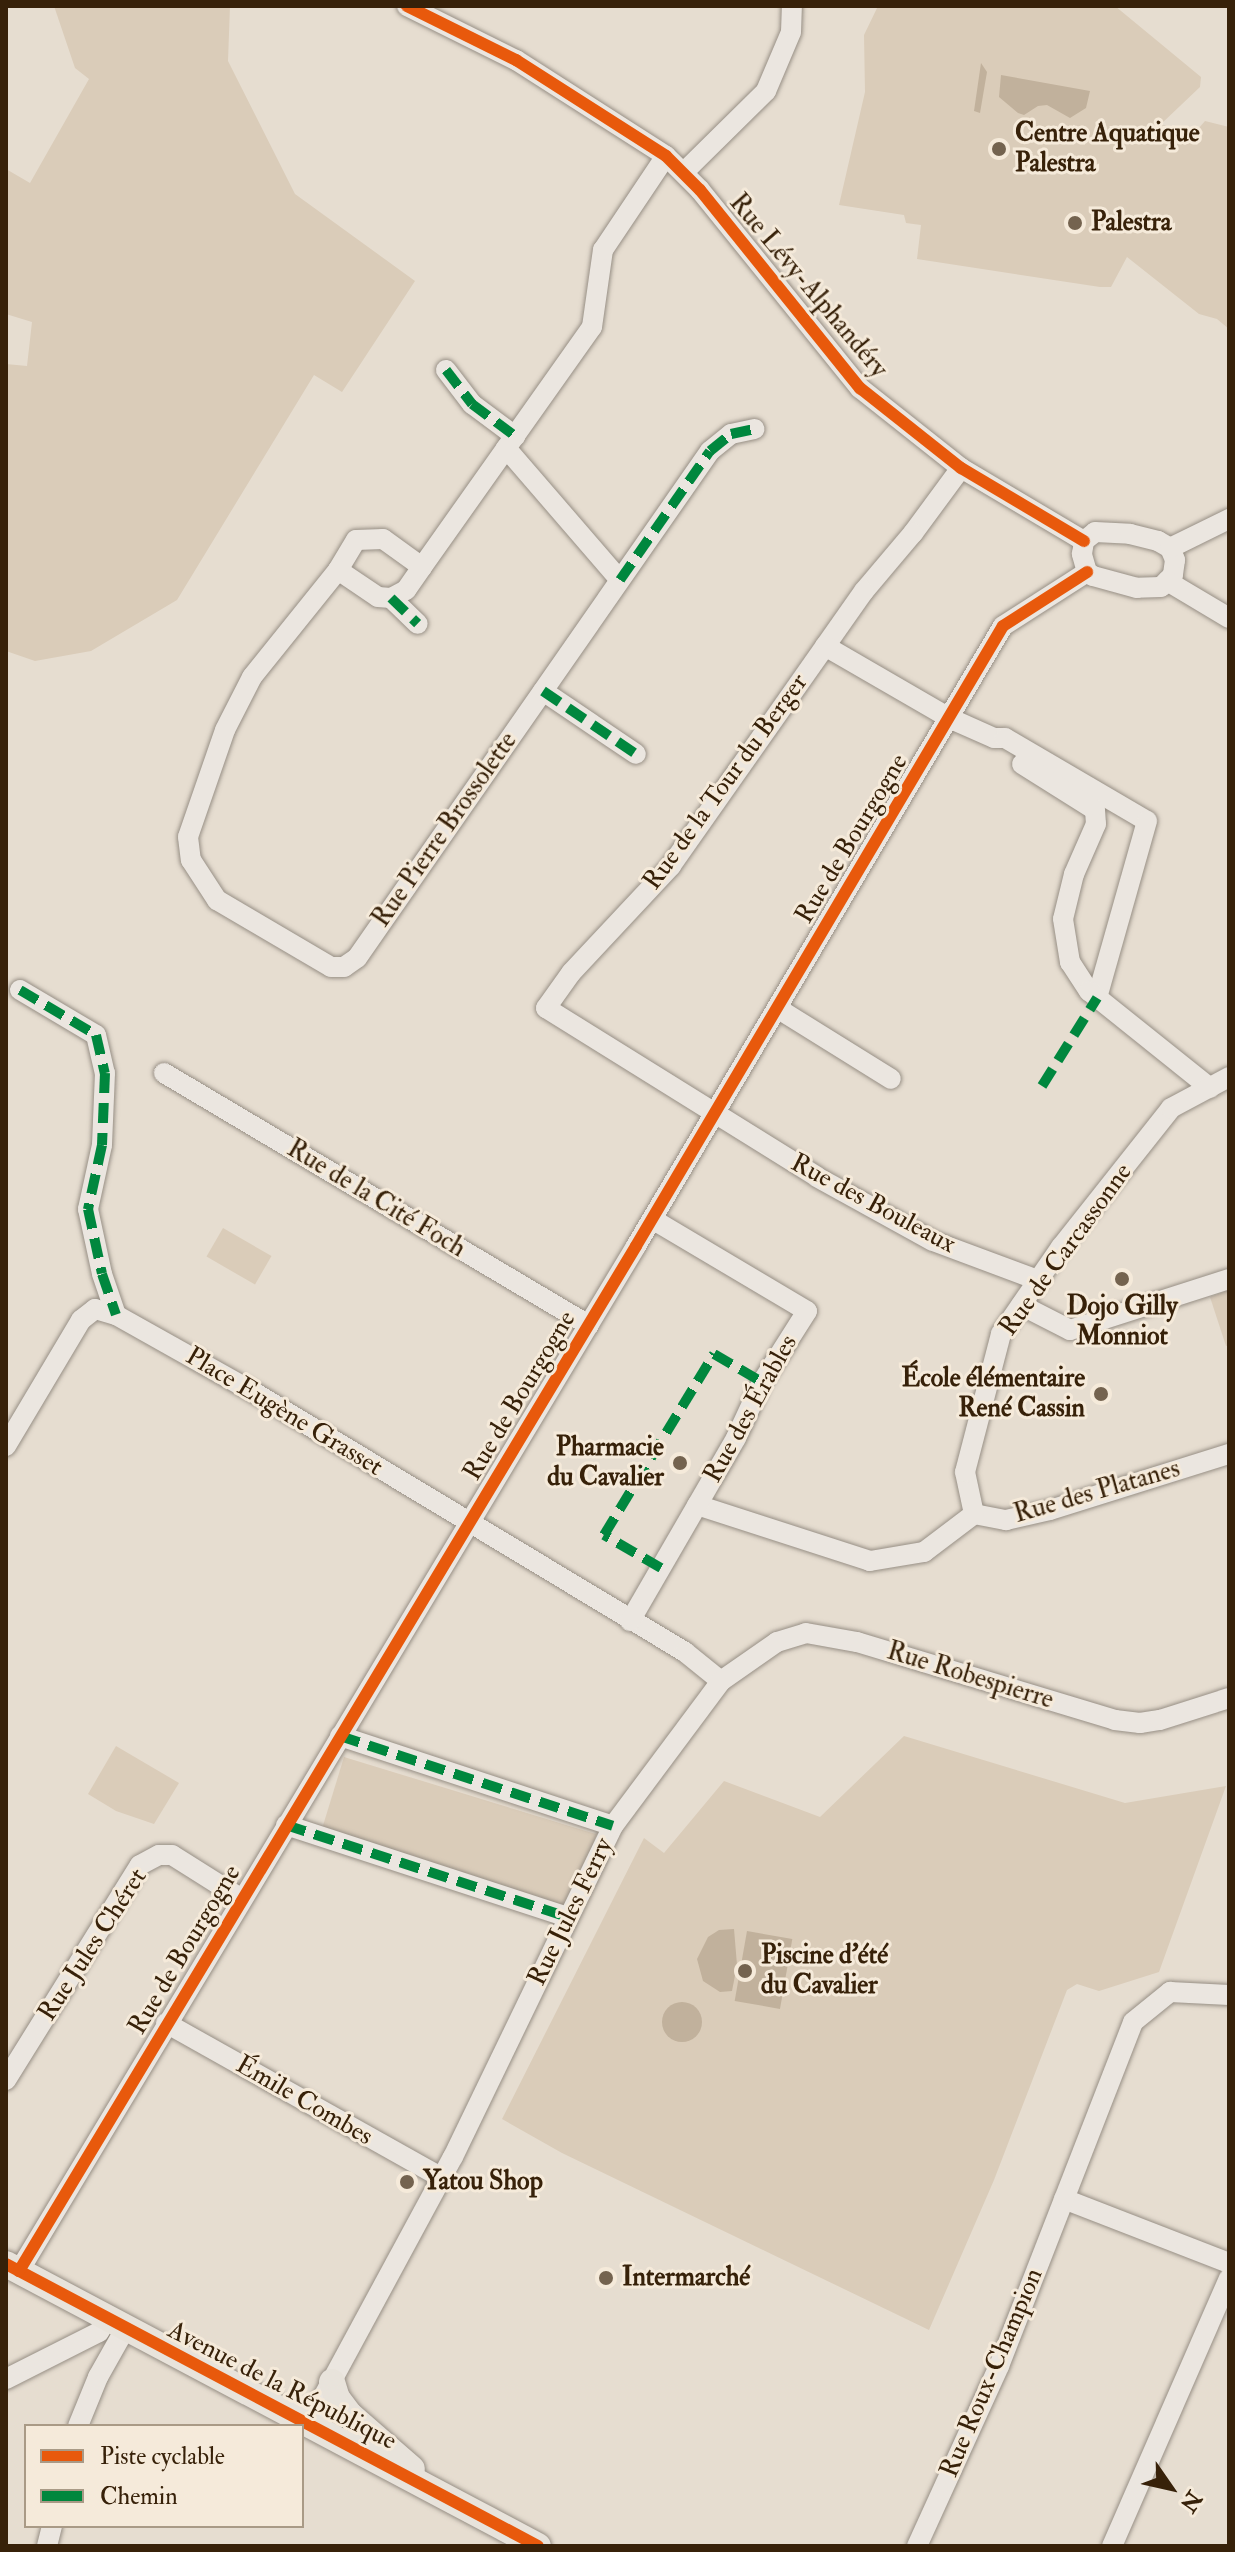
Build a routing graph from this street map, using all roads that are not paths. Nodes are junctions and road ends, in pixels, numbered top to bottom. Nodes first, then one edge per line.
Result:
1 (407, 6) edge
2 (792, 6) edge
3 (666, 156) junction
4 (684, 172) junction
5 (446, 370) dead end
6 (754, 429) dead end
7 (511, 442) junction
8 (961, 468) junction
9 (1229, 519) edge
10 (1084, 541) junction
11 (1170, 548) junction
12 (422, 567) junction
13 (338, 570) junction
14 (1087, 572) junction
15 (620, 580) junction
16 (1167, 581) junction
17 (391, 598) junction
18 (1229, 618) edge
19 (418, 624) dead end
20 (825, 646) junction
21 (543, 691) junction
22 (949, 718) junction
23 (994, 738) junction
24 (636, 754) dead end
25 (20, 990) dead end
26 (1097, 998) junction
27 (777, 1008) junction
28 (164, 1073) dead end
29 (1229, 1077) edge
30 (891, 1079) dead end
31 (1210, 1088) junction
32 (716, 1112) junction
33 (652, 1219) junction
34 (1229, 1279) edge
35 (1038, 1280) junction
36 (1021, 1305) junction
37 (116, 1315) junction
38 (589, 1325) junction
39 (6, 1446) edge
40 (1229, 1454) edge
41 (697, 1505) junction
42 (974, 1514) junction
43 (468, 1524) junction
44 (630, 1621) junction
45 (721, 1681) junction
46 (1229, 1698) edge
47 (340, 1736) junction
48 (286, 1825) junction
49 (613, 1826) junction
50 (242, 1899) junction
51 (568, 1917) junction
52 (1229, 1995) edge
53 (166, 2023) junction
54 (6, 2080) edge
55 (442, 2178) junction
56 (1064, 2199) junction
57 (1229, 2263) edge
58 (12, 2267) edge
59 (1229, 2278) edge
60 (116, 2324) junction
61 (6, 2379) edge
62 (332, 2382) junction
63 (309, 2423) junction
64 (79, 2424) edge
65 (428, 2487) junction
66 (538, 2546) edge
67 (917, 2546) edge
68 (1112, 2546) edge

1 - 3 street, Rue Lévy-Alphandéry
2 - 4 street
3 - 4 street, Rue Lévy-Alphandéry
3 - 7 street
4 - 8 street, Rue Lévy-Alphandéry
5 - 7 street
6 - 15 street, Rue Pierre Brossolette
7 - 12 street
7 - 15 street
8 - 10 street, Rue Lévy-Alphandéry
8 - 20 street, Rue de la Tour du Berger
9 - 11 street
10 - 11 street
10 - 14 street
11 - 16 street
12 - 13 street
12 - 17 street
13 - 17 street
13 - 21 street, Rue Pierre Brossolette
14 - 16 street
14 - 22 street, Rue de Bourgogne
15 - 21 street, Rue Pierre Brossolette
16 - 18 street
17 - 19 street
20 - 22 street
20 - 32 street, Rue de la Tour du Berger
21 - 24 street
22 - 23 street
22 - 27 street, Rue de Bourgogne
23 - 26 street
23 - 26 street
25 - 37 street
26 - 31 street
27 - 30 street
27 - 32 street, Rue de Bourgogne
28 - 38 street, Rue de la Cité Foch
29 - 31 street, Rue de Carcassonne
31 - 35 street, Rue de Carcassonne
32 - 33 street, Rue de Bourgogne
32 - 35 street, Rue des Bouleaux
33 - 38 street, Rue de Bourgogne
33 - 41 street, Rue des Érables
34 - 36 street
35 - 36 street, Rue de Carcassonne
36 - 42 street, Rue de Carcassonne
37 - 39 street, Place Eugène Grasset
37 - 43 street, Place Eugène Grasset
38 - 43 street, Rue de Bourgogne
40 - 42 street, Rue des Platanes
41 - 42 street, Rue des Platanes
41 - 44 street, Rue des Érables
43 - 44 street
43 - 47 street, Rue de Bourgogne
44 - 45 street
45 - 46 street, Rue Robespierre
45 - 49 street, Rue Jules Ferry
47 - 48 street, Rue de Bourgogne
47 - 49 street
48 - 50 street, Rue de Bourgogne
48 - 51 street
49 - 51 street, Rue Jules Ferry
50 - 53 street, Rue de Bourgogne
50 - 54 street, Rue Jules Chéret
51 - 55 street, Rue Jules Ferry
52 - 56 street, Rue Roux-Champion
53 - 55 street, Émile Combes
53 - 58 street, Rue de Bourgogne
55 - 62 street, Rue Jules Ferry
56 - 57 street
56 - 67 street, Rue Roux-Champion
58 - 60 main road, Avenue de la République
59 - 68 street
60 - 61 street
60 - 63 main road, Avenue de la République
60 - 64 street
62 - 63 street, Rue Jules Ferry
62 - 65 main road
63 - 65 main road, Avenue de la République
65 - 66 main road, Avenue de la République

